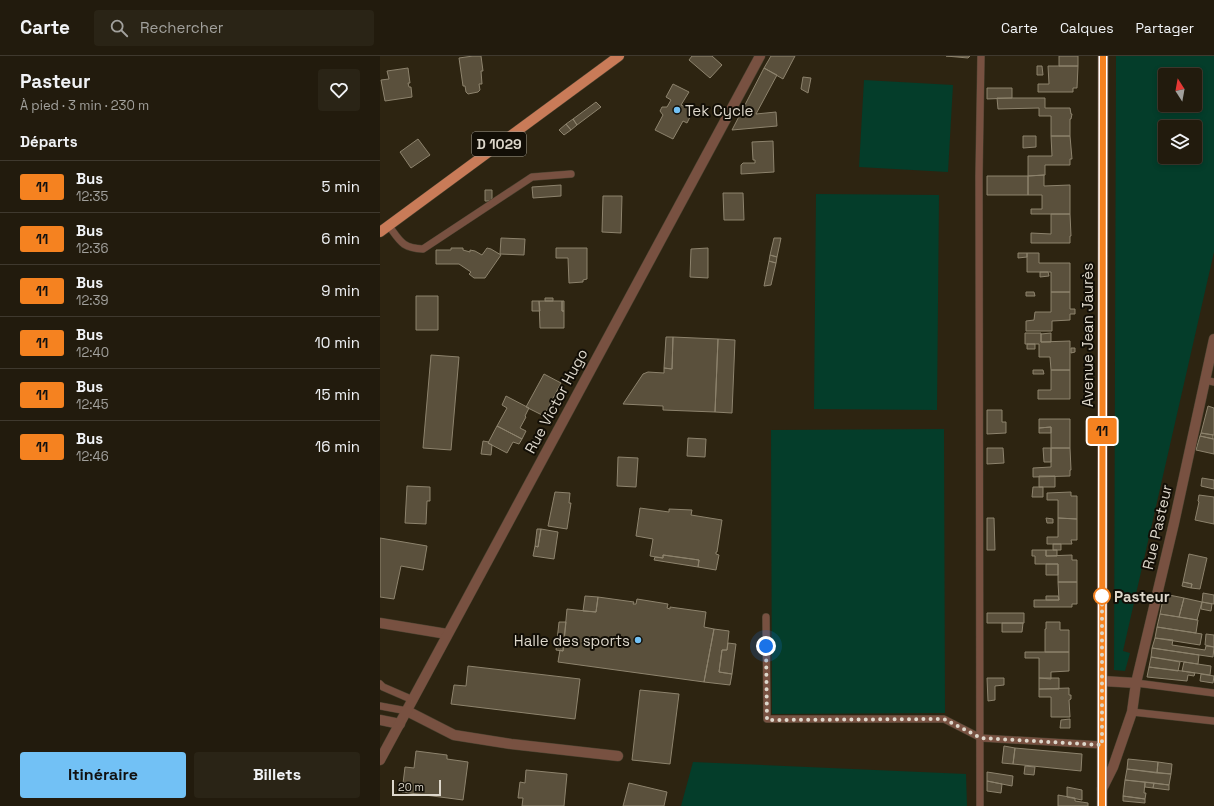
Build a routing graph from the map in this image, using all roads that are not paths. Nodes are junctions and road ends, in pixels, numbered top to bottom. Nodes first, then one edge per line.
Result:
1 (619, 56) edge
2 (760, 56) edge
3 (981, 56) edge
4 (1103, 56) edge
5 (571, 174) dead end
6 (389, 226) junction
7 (380, 232) edge
8 (1214, 339) edge
9 (1209, 381) edge
10 (766, 617) dead end
11 (380, 623) edge
12 (447, 634) junction
13 (1103, 681) junction
14 (1136, 683) junction
15 (380, 684) edge
16 (1214, 693) edge
17 (413, 700) junction
18 (380, 706) edge
19 (406, 711) junction
20 (1132, 712) junction
21 (380, 720) edge
22 (1214, 721) edge
23 (400, 724) junction
24 (981, 738) junction
25 (1102, 745) junction
26 (618, 756) dead end
27 (380, 760) edge
28 (1102, 789) junction
29 (980, 806) edge
30 (1102, 806) edge

1 - 6 main road, D 1029
2 - 12 street, Rue Victor Hugo
3 - 24 lane
4 - 13 street, Avenue Jean Jaurès
5 - 6 lane
6 - 7 main road, D 1029
8 - 9 street, Rue Pasteur
9 - 14 street, Rue Pasteur
10 - 24 lane
11 - 12 street
12 - 17 street, Rue Victor Hugo
13 - 14 street
13 - 25 street, Avenue Jean Jaurès
14 - 16 lane
14 - 20 street, Rue Pasteur
15 - 17 lane
17 - 19 street, Rue Victor Hugo
18 - 19 lane
19 - 23 street, Rue Victor Hugo
19 - 26 street
20 - 22 lane
20 - 28 street, Rue Pasteur
21 - 23 street
23 - 27 street, Rue Victor Hugo
24 - 25 lane
24 - 29 lane
25 - 28 street, Avenue Jean Jaurès
28 - 30 street, Avenue Jean Jaurès

